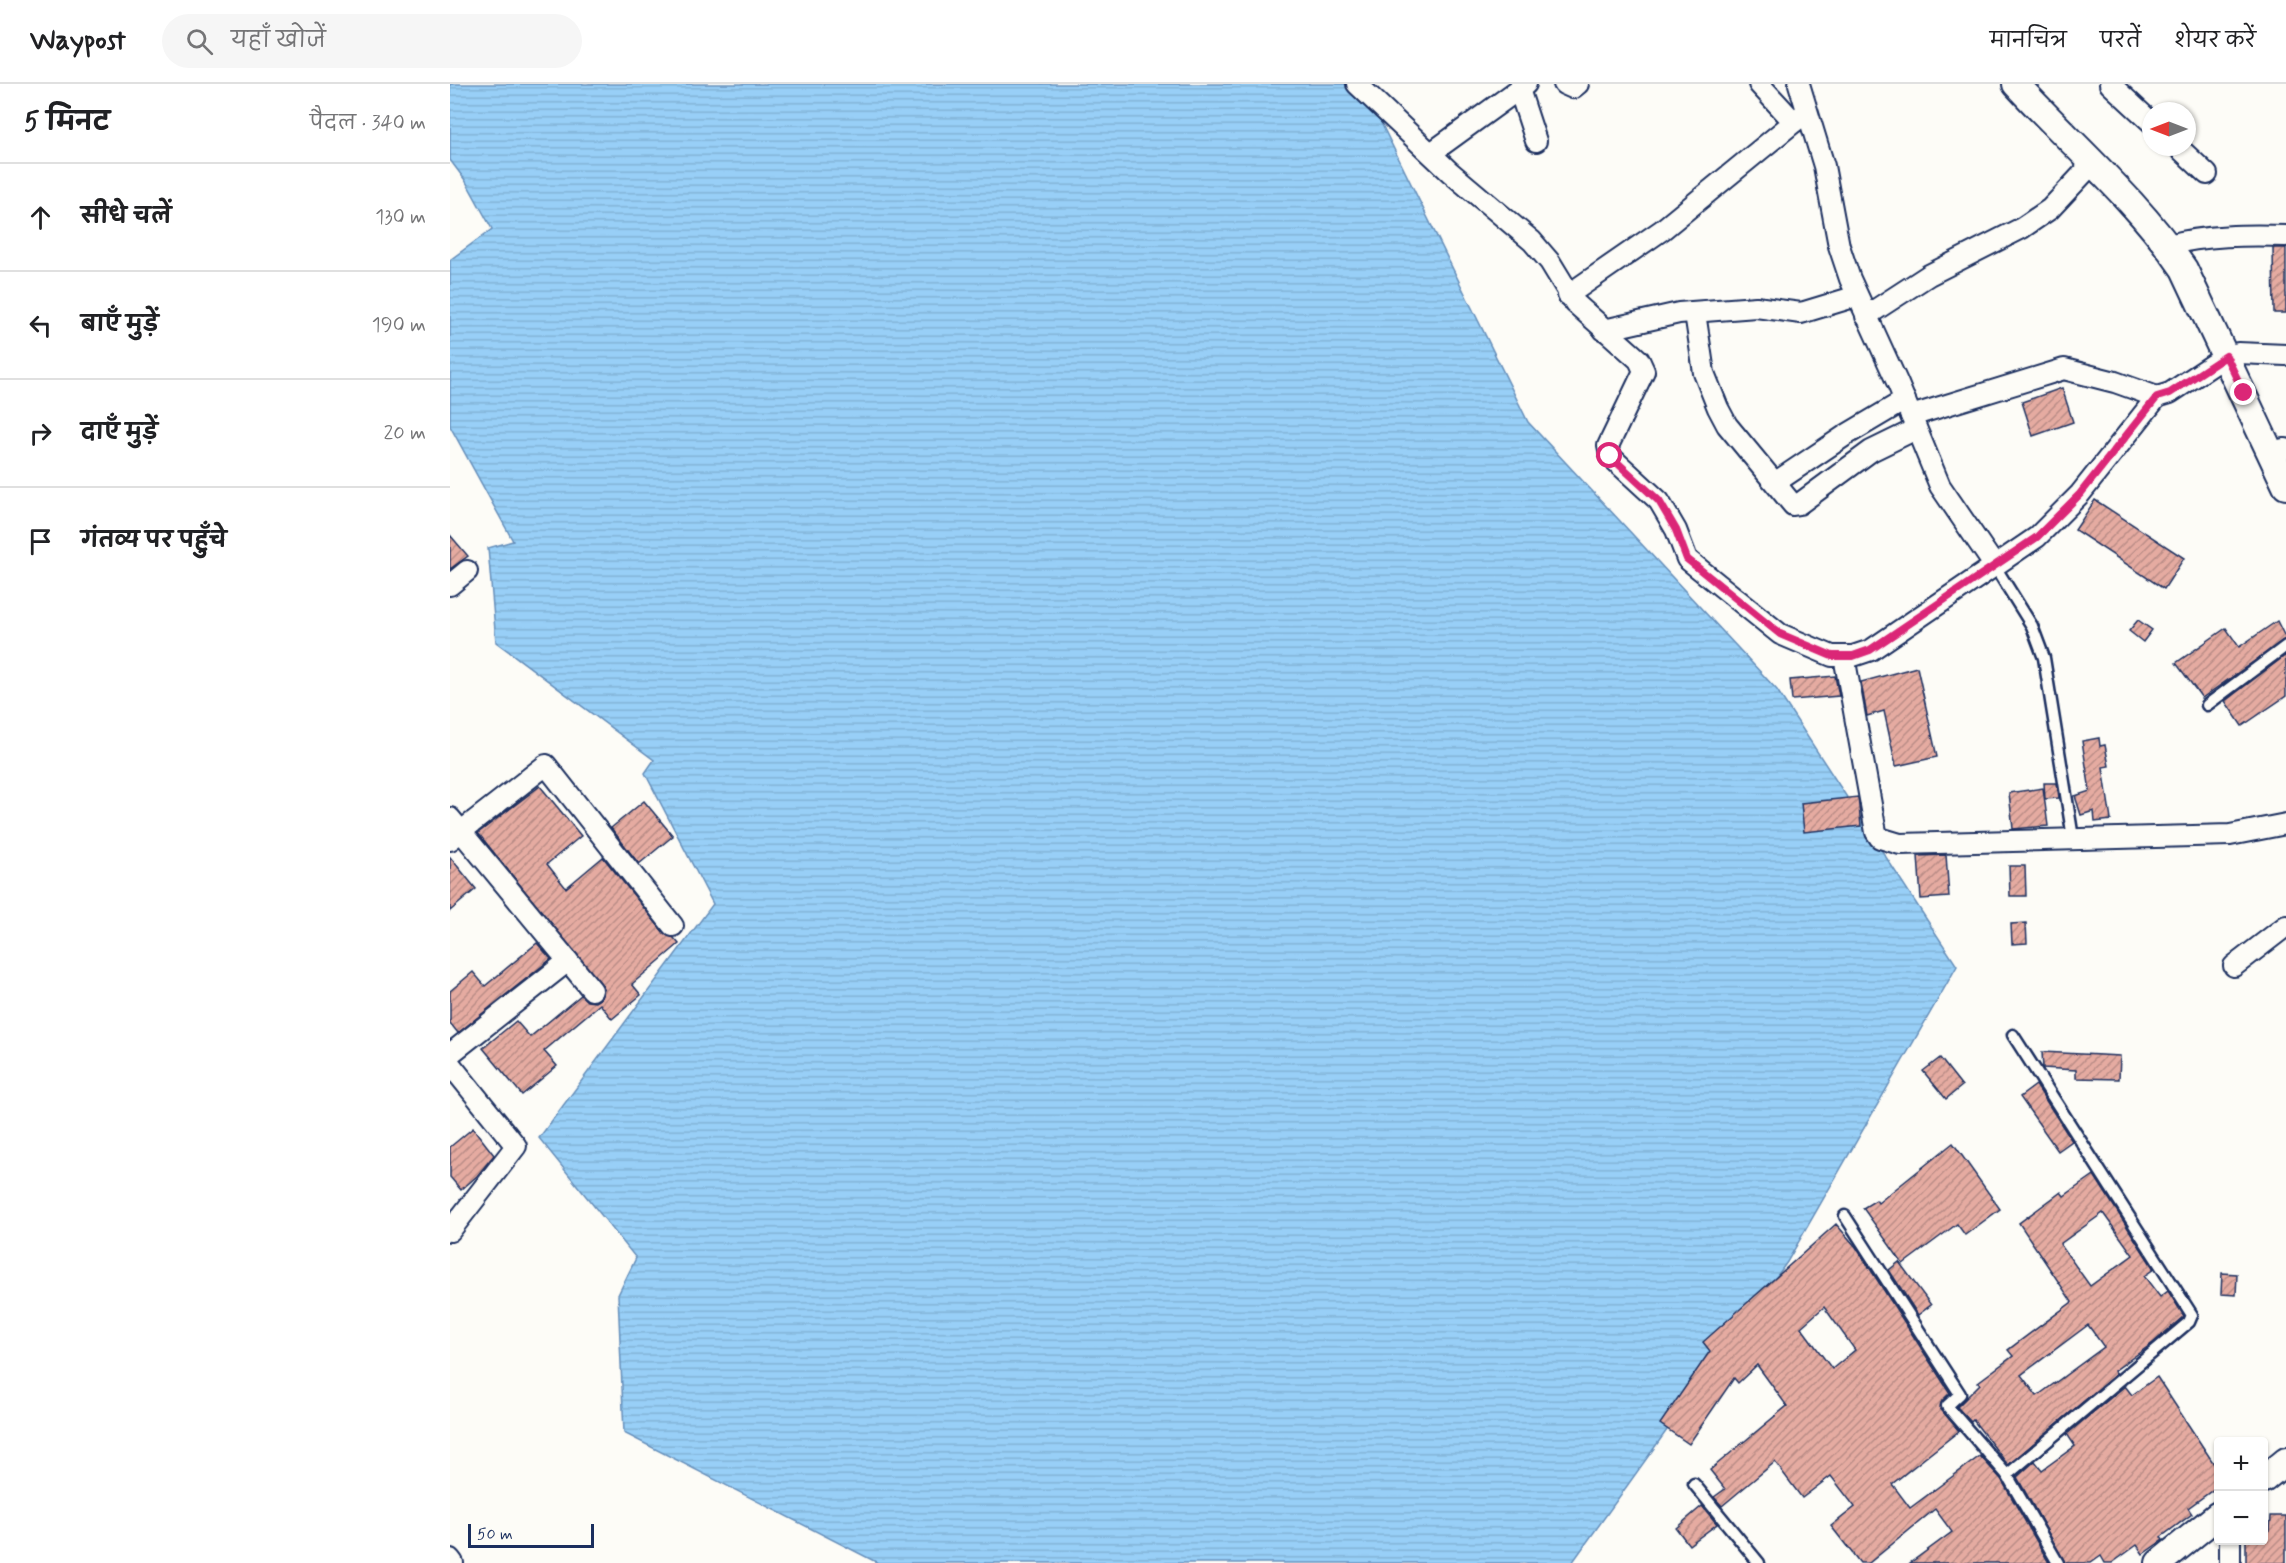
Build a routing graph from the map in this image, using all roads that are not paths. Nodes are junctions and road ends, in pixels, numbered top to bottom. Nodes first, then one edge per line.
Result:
1 (1357, 84) edge
2 (1564, 84) edge
3 (1578, 84) edge
4 (1759, 84) edge
5 (1799, 84) edge
6 (2016, 84) edge
7 (2036, 84) edge
8 (2110, 84) edge
9 (1523, 86) edge
10 (2142, 114) edge
11 (1800, 118) junction
12 (1536, 141) dead end
13 (1431, 153) junction
14 (2188, 156) edge
15 (2093, 163) junction
16 (2207, 174) dead end
17 (2286, 236) edge
18 (2175, 243) junction
19 (1568, 295) junction
20 (1857, 296) junction
21 (1695, 313) junction
22 (1866, 316) junction
23 (1604, 330) junction
24 (2232, 354) junction
25 (2286, 355) edge
26 (2157, 397) junction
27 (1911, 415) junction
28 (2285, 451) edge
29 (1776, 483) junction
30 (2286, 486) edge
31 (1994, 565) junction
32 (467, 571) dead end
33 (450, 585) edge
34 (2286, 646) edge
35 (1844, 656) junction
36 (2207, 705) dead end
37 (2286, 824) edge
38 (454, 830) edge
39 (2073, 838) junction
40 (673, 926) dead end
41 (2286, 926) edge
42 (568, 962) junction
43 (2234, 966) dead end
44 (592, 990) dead end
45 (2013, 1035) dead end
46 (450, 1054) edge
47 (450, 1064) edge
48 (1845, 1216) dead end
49 (450, 1231) edge
50 (2286, 1461) edge
51 (2007, 1475) junction
52 (2268, 1476) edge
53 (1694, 1485) dead end
54 (2214, 1518) edge
55 (2230, 1545) edge
56 (450, 1559) edge
57 (453, 1563) edge
58 (1759, 1563) edge
59 (2058, 1563) edge
60 (2159, 1563) edge
61 (2230, 1563) edge

1 - 13 street
2 - 3 street
4 - 11 street
5 - 11 street
6 - 15 street
7 - 18 street
8 - 10 street
9 - 12 street
9 - 13 street
11 - 19 street
11 - 20 street
13 - 19 street
14 - 16 street
15 - 18 street
15 - 22 street
17 - 18 street
18 - 24 street
19 - 23 street
20 - 21 street
20 - 22 street
21 - 23 street
21 - 29 street
22 - 27 street
23 - 35 street
24 - 25 street
24 - 26 street
24 - 28 street
24 - 30 street
26 - 27 street
26 - 31 street
27 - 29 street
27 - 29 street
27 - 31 street
31 - 35 street
31 - 39 lane
32 - 33 street
34 - 36 lane
35 - 39 street
37 - 39 street
38 - 40 street
38 - 42 street
41 - 43 street
42 - 44 street
42 - 46 street
45 - 51 lane
47 - 49 street
48 - 51 lane
50 - 52 street
51 - 59 lane
53 - 58 lane
54 - 60 street
55 - 61 street
56 - 57 street

